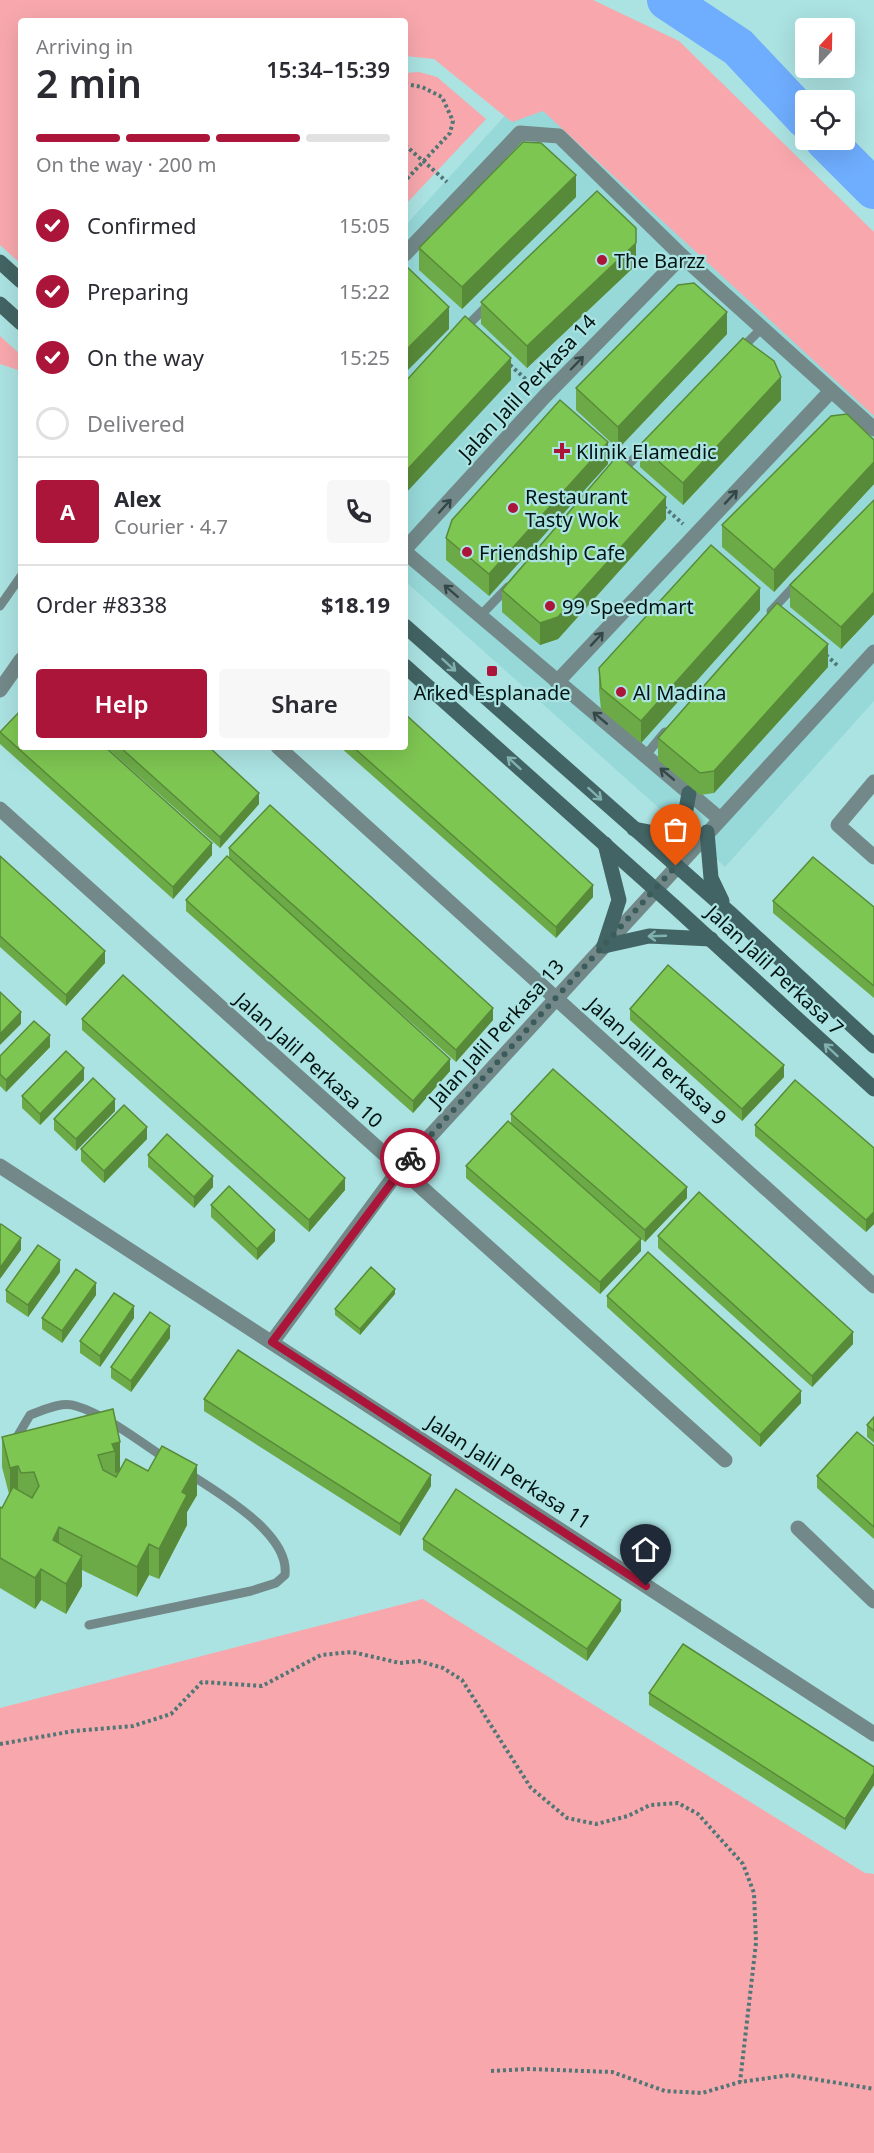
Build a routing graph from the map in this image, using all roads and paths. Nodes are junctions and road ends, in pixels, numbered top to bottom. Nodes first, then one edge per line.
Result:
1 (408, 85) edge
2 (408, 148) edge
3 (423, 161) junction
4 (408, 178) edge
5 (462, 195) junction
6 (408, 251) edge
7 (682, 256) junction
8 (0, 262) edge
9 (18, 278) edge
10 (492, 302) edge
11 (0, 304) edge
12 (18, 320) edge
13 (762, 328) junction
14 (459, 334) edge
15 (729, 361) edge
16 (831, 391) junction
17 (874, 429) edge
18 (656, 436) edge
19 (615, 478) edge
20 (408, 547) edge
21 (408, 553) edge
22 (805, 575) edge
23 (18, 580) edge
24 (512, 584) edge
25 (0, 606) edge
26 (480, 616) junction
27 (766, 616) edge
28 (408, 629) edge
29 (874, 652) edge
30 (18, 664) edge
31 (408, 669) edge
32 (557, 682) junction
33 (0, 690) edge
34 (675, 721) edge
35 (281, 750) edge
36 (645, 756) junction
37 (874, 782) edge
38 (689, 793) junction
39 (0, 809) edge
40 (720, 819) junction
41 (634, 829) junction
42 (707, 832) junction
43 (605, 844) junction
44 (874, 857) edge
45 (676, 866) junction
46 (656, 889) junction
47 (729, 912) junction
48 (711, 939) junction
49 (604, 946) junction
50 (556, 998) junction
51 (874, 1046) edge
52 (874, 1089) edge
53 (0, 1166) edge
54 (399, 1170) junction
55 (874, 1286) edge
56 (272, 1342) junction
57 (6, 1456) edge
58 (726, 1460) dead end
59 (798, 1528) dead end
60 (874, 1601) edge
61 (88, 1625) dead end
62 (874, 1734) edge
63 (0, 1744) edge
64 (491, 2071) dead end
65 (740, 2082) junction
66 (874, 2089) edge

1 - 3 path
2 - 3 path
3 - 4 path
3 - 5 path
5 - 6 street
5 - 7 street
7 - 13 street
20 -> 7 street, Jalan Jalil Perkasa 14
8 - 9 street
10 - 14 lane
11 - 12 street
13 - 15 lane
13 - 16 street
16 - 17 street
32 -> 16 street
18 - 19 lane
26 -> 21 street
22 - 27 lane
23 - 25 lane
24 - 26 lane
26 - 32 street
28 -> 41 street, Jalan Jalil Perkasa 7
29 - 40 street, Jalan Jalil Perkasa 13
30 - 33 street
43 -> 31 street, Jalan Jalil Perkasa 7
36 -> 32 street
34 - 36 lane
35 - 50 street, Jalan Jalil Perkasa 9
38 -> 36 street
37 - 44 street
38 - 40 street
38 - 41 street
39 - 54 street, Jalan Jalil Perkasa 10
40 - 42 street, Jalan Jalil Perkasa 13
41 - 45 street, Jalan Jalil Perkasa 7
42 - 45 street, Jalan Jalil Perkasa 13
42 - 47 street
43 - 46 street, Jalan Jalil Perkasa 7
43 - 49 street
45 - 46 street, Jalan Jalil Perkasa 13
45 - 47 street, Jalan Jalil Perkasa 7
46 - 48 street, Jalan Jalil Perkasa 7
46 - 49 street, Jalan Jalil Perkasa 13
47 - 51 street, Jalan Jalil Perkasa 7
48 -> 49 street
52 -> 48 street, Jalan Jalil Perkasa 7
49 - 50 street, Jalan Jalil Perkasa 13
50 - 54 street, Jalan Jalil Perkasa 13
50 - 55 street, Jalan Jalil Perkasa 9
53 - 56 street, Jalan Jalil Perkasa 11
54 - 56 street, Jalan Jalil Perkasa 13
54 - 58 street, Jalan Jalil Perkasa 10
56 - 62 street, Jalan Jalil Perkasa 11
57 - 61 lane
59 - 60 street
63 - 65 path
64 - 65 path
65 - 66 path

